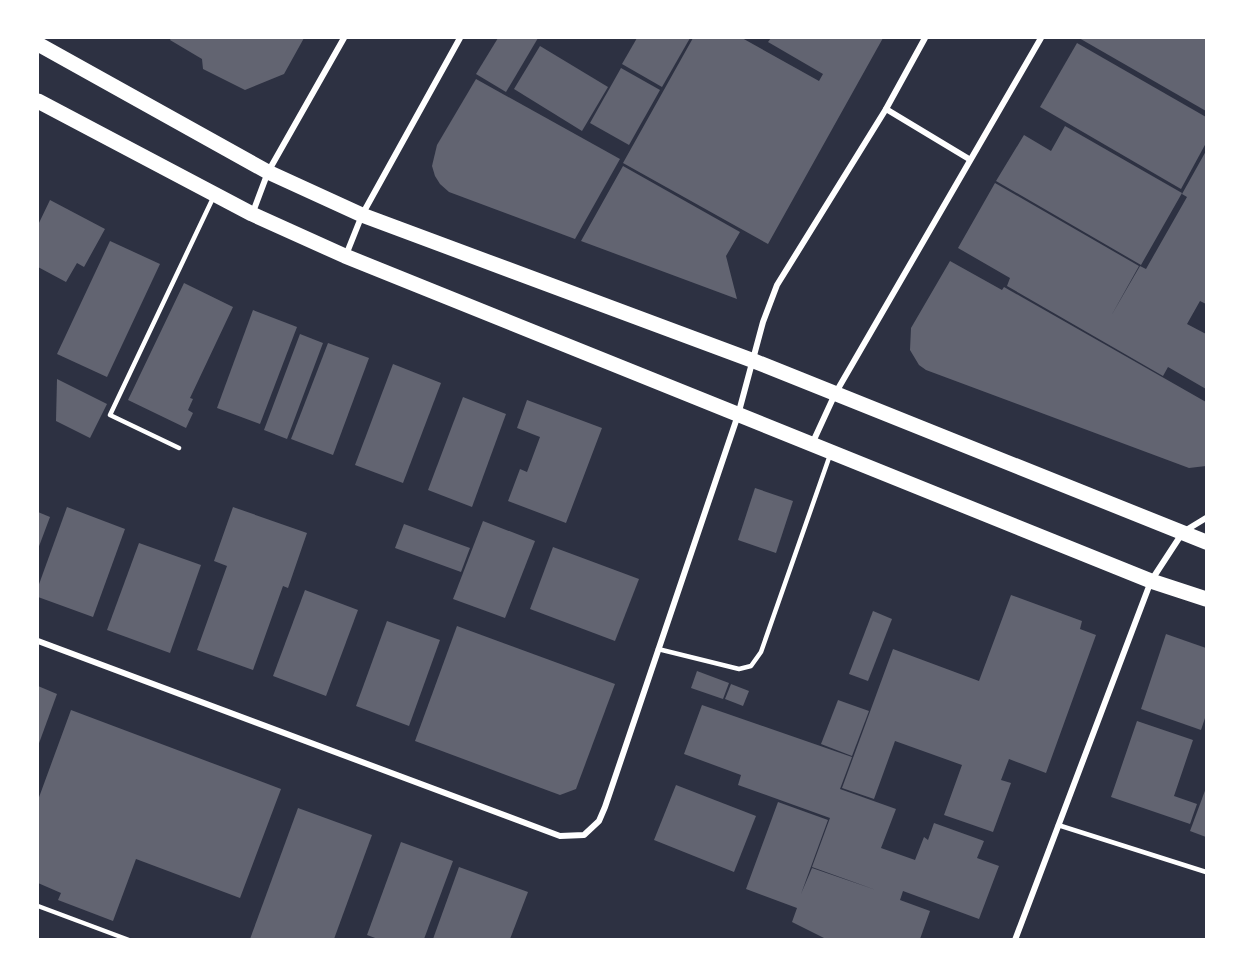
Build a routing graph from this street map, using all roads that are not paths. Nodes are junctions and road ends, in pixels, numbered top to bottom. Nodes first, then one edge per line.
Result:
1 (344, 38) edge
2 (460, 38) edge
3 (925, 38) edge
4 (1041, 38) edge
5 (38, 44) edge
6 (38, 101) edge
7 (886, 109) junction
8 (969, 159) junction
9 (268, 172) junction
10 (215, 195) junction
11 (252, 214) junction
12 (362, 215) junction
13 (345, 256) junction
14 (754, 361) junction
15 (835, 394) junction
16 (738, 415) junction
17 (812, 444) junction
18 (179, 448) dead end
19 (831, 451) junction
20 (1206, 518) edge
21 (1183, 532) junction
22 (1206, 542) edge
23 (1151, 581) junction
24 (1206, 599) edge
25 (38, 641) edge
26 (658, 649) junction
27 (1058, 825) junction
28 (1206, 872) edge
29 (38, 906) edge
30 (129, 939) edge
31 (1016, 939) edge

1 - 9 street
2 - 12 street
3 - 7 street
4 - 8 street
5 - 9 main road
6 - 10 main road
7 - 8 street
7 - 14 street
8 - 15 street
9 - 11 street
9 - 12 main road
10 - 11 main road
10 - 18 lane
11 - 13 main road
12 - 13 street
12 - 14 main road
13 - 16 main road
14 - 15 main road
14 - 16 street
15 - 17 street
15 - 21 main road
16 - 17 main road
16 - 26 street
17 - 19 main road
19 - 23 main road
19 - 26 lane
20 - 21 street
21 - 22 main road
21 - 23 street
23 - 24 main road
23 - 27 street
25 - 26 street
27 - 28 lane
27 - 31 street
29 - 30 lane

